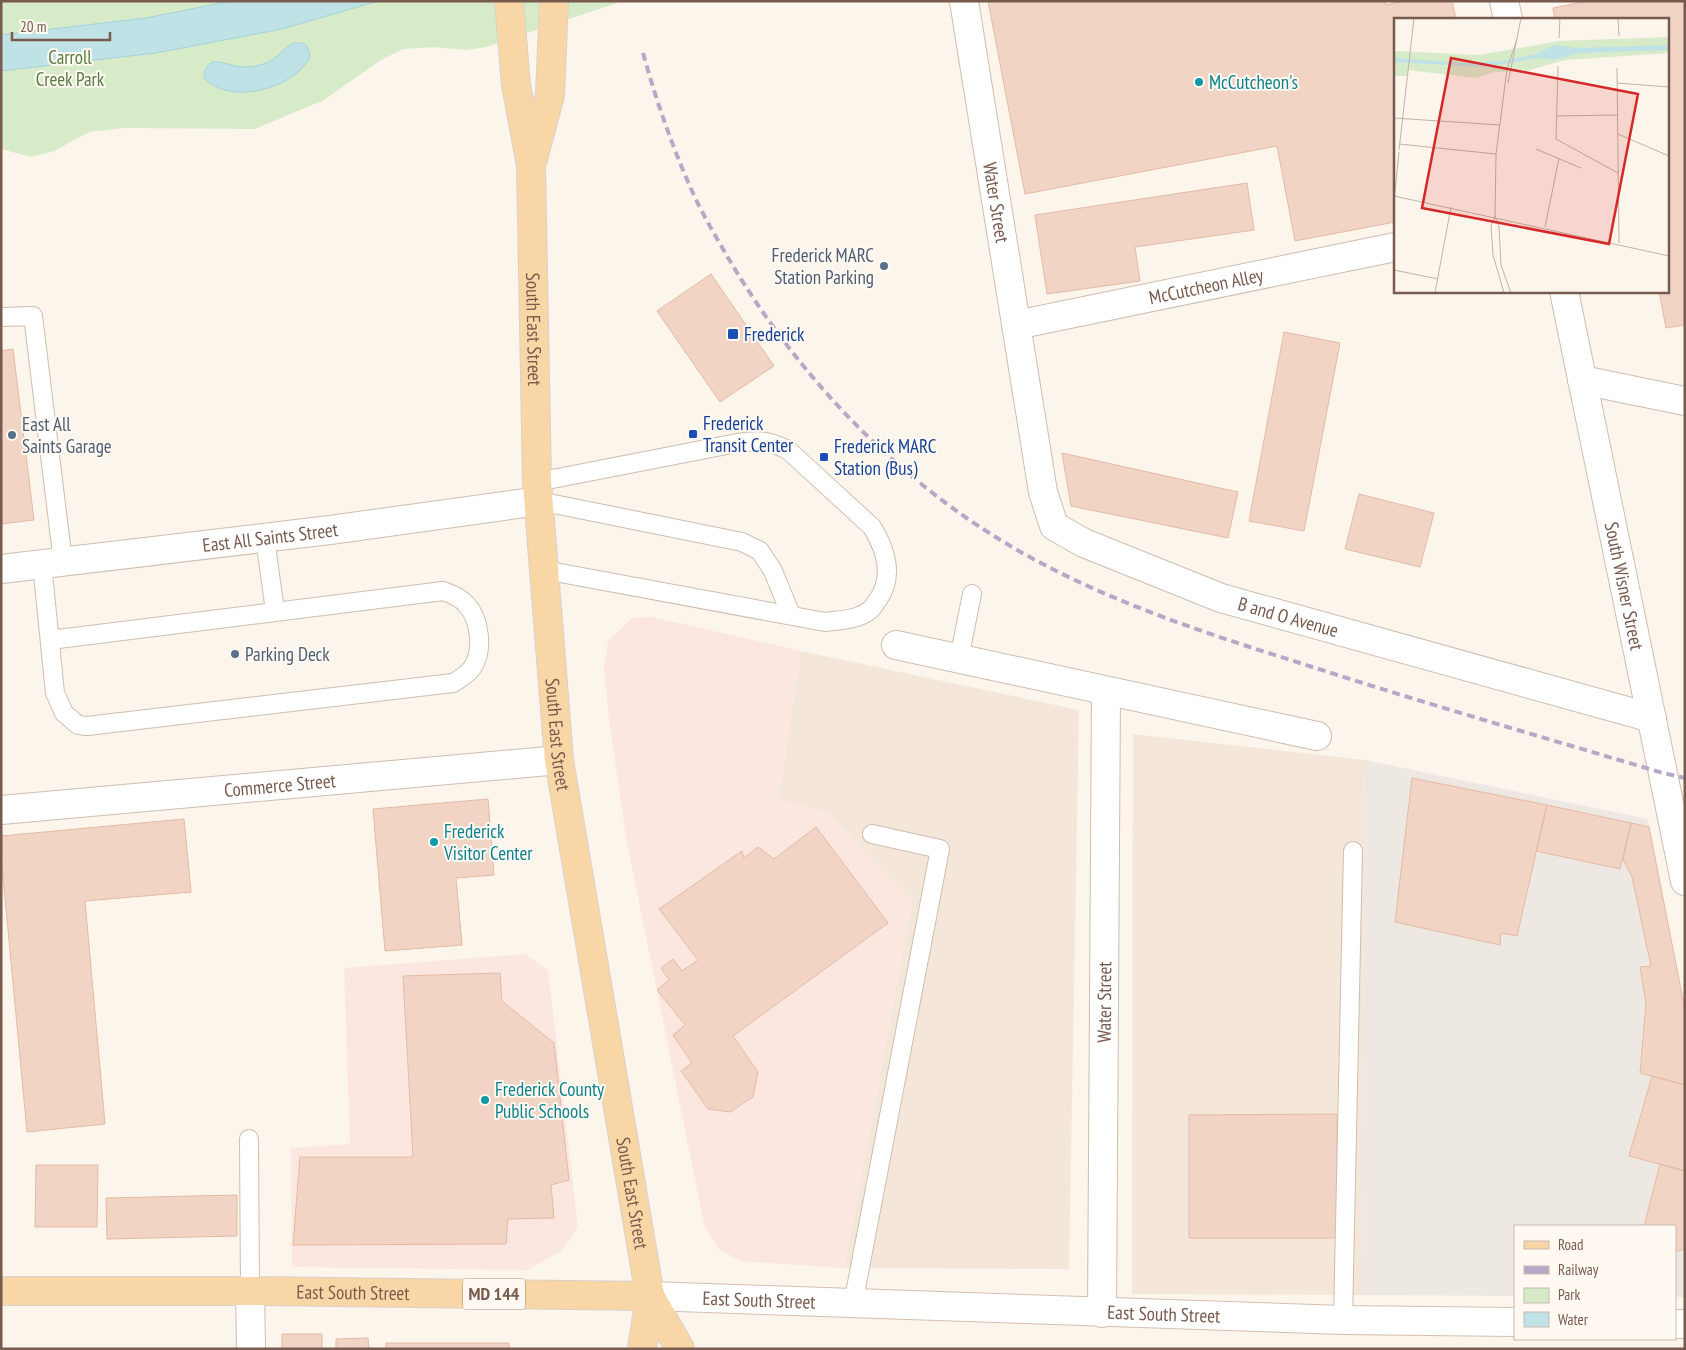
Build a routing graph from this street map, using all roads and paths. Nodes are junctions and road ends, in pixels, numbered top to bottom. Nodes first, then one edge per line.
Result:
1 (509, 1) edge
2 (554, 1) edge
3 (964, 1) edge
4 (1504, 1) edge
5 (1508, 18) edge
6 (531, 165) junction
7 (1394, 247) edge
8 (1564, 292) edge
9 (1, 317) edge
10 (1016, 325) junction
11 (1582, 380) junction
12 (1685, 401) edge
13 (1028, 404) joint
14 (538, 492) junction
15 (265, 538) junction
16 (53, 563) junction
17 (1, 569) edge
18 (544, 570) junction
19 (972, 594) dead end
20 (275, 611) junction
21 (791, 615) junction
22 (50, 640) junction
23 (896, 645) dead end
24 (959, 659) junction
25 (1106, 690) junction
26 (1652, 718) junction
27 (1317, 736) dead end
28 (559, 760) junction
29 (1, 810) edge
30 (872, 834) dead end
31 (1353, 851) dead end
32 (1685, 881) edge
33 (249, 1138) dead end
34 (1, 1291) edge
35 (250, 1291) junction
36 (650, 1296) junction
37 (853, 1304) junction
38 (1102, 1313) junction
39 (1342, 1320) junction
40 (1514, 1322) edge
41 (250, 1349) edge
42 (642, 1349) edge
43 (680, 1349) edge

1 - 6 main road, South East Street
2 - 6 main road, South East Street
3 - 10 street, Water Street
4 - 5 street
6 - 14 main road, South East Street
7 - 10 street, McCutcheon Alley
8 - 11 street, South Wisner Street
9 - 16 lane
10 - 13 street, Water Street
11 - 12 street
11 - 26 street, South Wisner Street
13 - 26 street, B and O Avenue
14 - 15 street, East All Saints Street
14 - 18 main road, South East Street
14 - 21 lane
14 - 21 lane
15 - 16 street, East All Saints Street
15 - 20 lane
16 - 17 street, East All Saints Street
16 - 22 lane
18 - 21 lane
18 - 28 main road, South East Street
19 - 24 lane
20 - 22 lane
20 - 22 lane
23 - 24 street
24 - 25 street
25 - 27 street
25 - 38 street, Water Street
26 - 32 street, South Wisner Street
28 - 29 street, Commerce Street
28 - 36 main road, South East Street
30 - 37 lane
31 - 39 lane
33 - 35 lane
34 - 35 main road, East South Street / MD 144
35 - 36 main road, East South Street / MD 144
35 - 41 street
36 - 37 street, East South Street / MD 144
36 - 42 main road
36 - 43 main road
37 - 38 street, East South Street / MD 144
38 - 39 street, East South Street / MD 144
39 - 40 street, East South Street / MD 144

